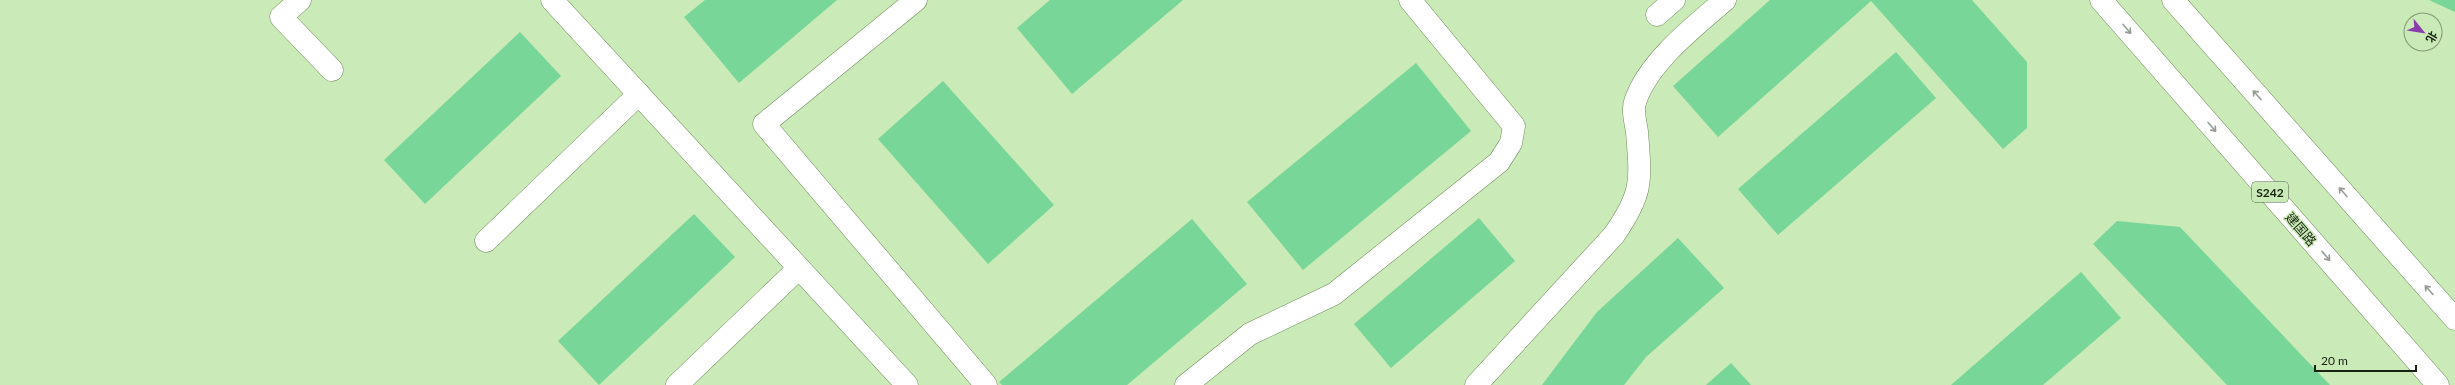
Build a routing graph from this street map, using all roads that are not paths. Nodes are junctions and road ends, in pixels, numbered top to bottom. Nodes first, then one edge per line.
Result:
1 (300, 0) edge
2 (552, 0) edge
3 (916, 0) edge
4 (1410, 0) edge
5 (1674, 0) edge
6 (1725, 0) edge
7 (2101, 0) edge
8 (2173, 0) edge
9 (1657, 15) dead end
10 (332, 70) dead end
11 (640, 94) junction
12 (486, 241) dead end
13 (799, 268) junction
14 (2455, 319) edge
15 (678, 385) edge
16 (907, 385) edge
17 (986, 385) edge
18 (1186, 385) edge
19 (1476, 385) edge
20 (2438, 385) edge

1 - 10 street
2 - 11 street
3 - 17 street
4 - 18 street
5 - 9 street
6 - 19 street
7 -> 20 street, 建国路 / S242
14 -> 8 street
11 - 12 street
11 - 13 street
13 - 15 street
13 - 16 street

